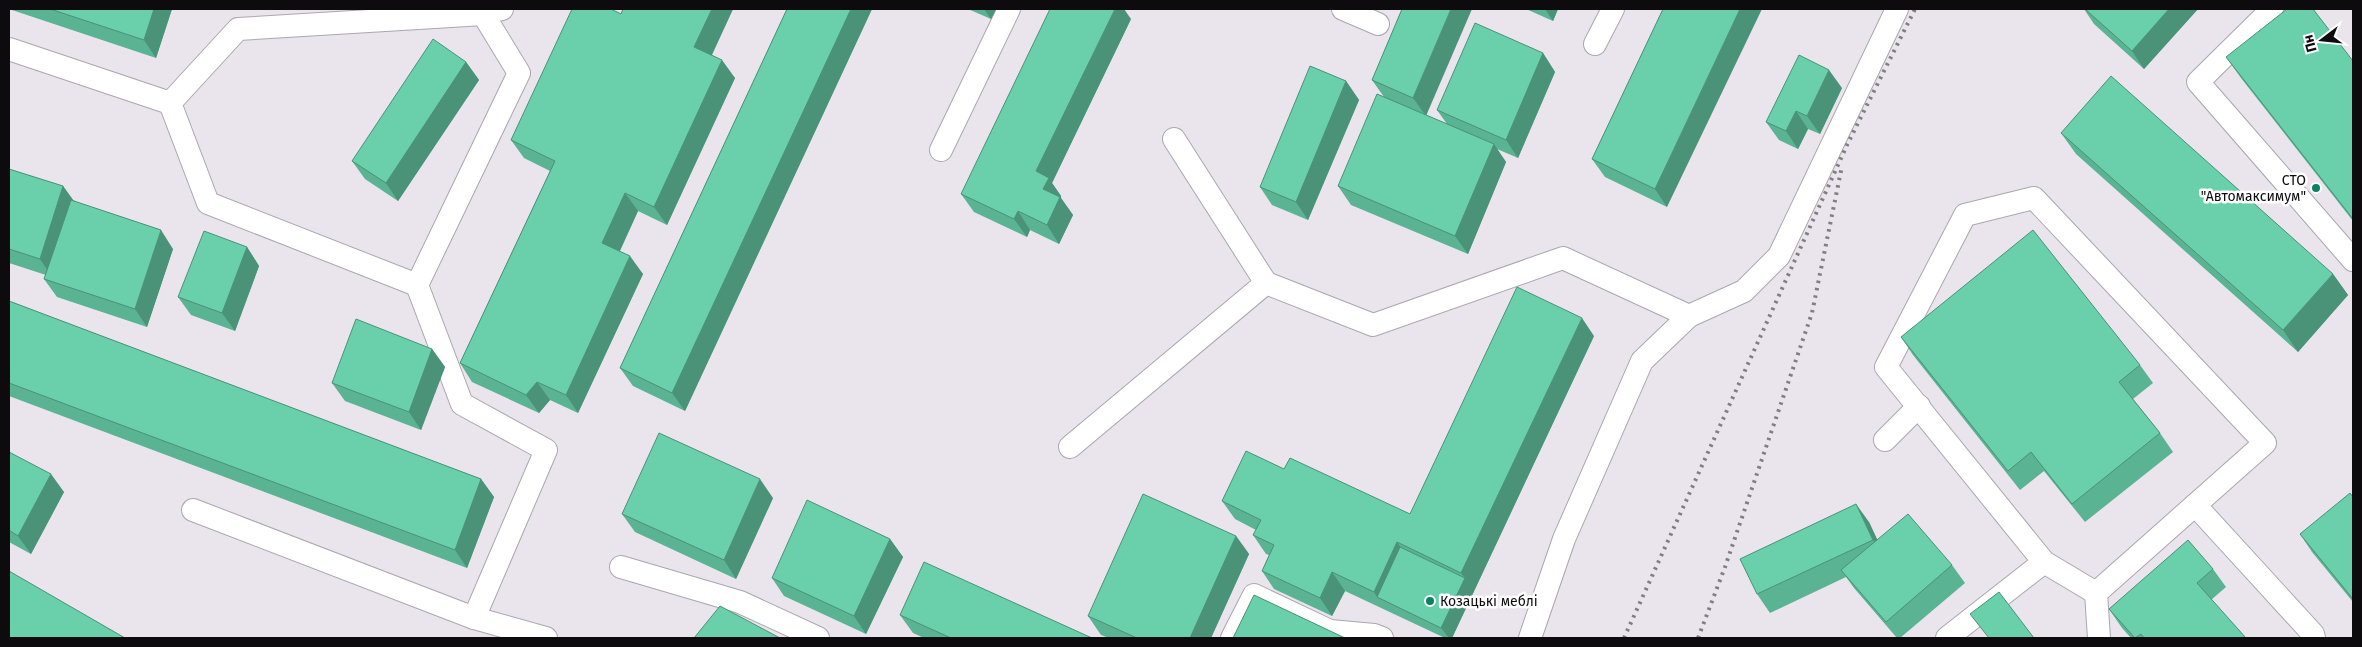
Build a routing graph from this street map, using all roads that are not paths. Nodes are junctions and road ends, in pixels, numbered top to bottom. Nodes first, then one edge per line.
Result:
1 (1009, 9) edge
2 (1343, 9) edge
3 (1613, 9) edge
4 (1898, 9) edge
5 (2272, 9) edge
6 (489, 11) edge
7 (1378, 24) dead end
8 (1595, 44) dead end
9 (9, 49) edge
10 (170, 103) junction
11 (1174, 139) dead end
12 (941, 150) dead end
13 (2353, 260) edge
14 (1266, 283) junction
15 (417, 285) junction
16 (1689, 316) junction
17 (1919, 406) junction
18 (1885, 440) dead end
19 (1070, 447) dead end
20 (2196, 505) junction
21 (193, 510) dead end
22 (2044, 562) junction
23 (621, 567) dead end
24 (2096, 593) junction
25 (474, 618) junction
26 (546, 638) edge
27 (818, 638) edge
28 (1232, 638) edge
29 (1382, 638) edge
30 (1530, 638) edge
31 (1947, 638) edge
32 (2099, 638) edge
33 (2314, 638) edge

1 - 12 lane
2 - 7 lane
3 - 8 lane
4 - 16 lane
5 - 13 lane
6 - 10 lane
6 - 15 lane
9 - 10 lane
10 - 15 lane
11 - 14 lane
14 - 16 lane
14 - 19 lane
15 - 25 lane
16 - 30 lane
17 - 18 lane
17 - 20 lane
17 - 22 lane
20 - 24 lane
20 - 33 lane
21 - 25 lane
22 - 24 lane
22 - 31 lane
23 - 27 lane
24 - 32 lane
25 - 26 lane
28 - 29 lane

